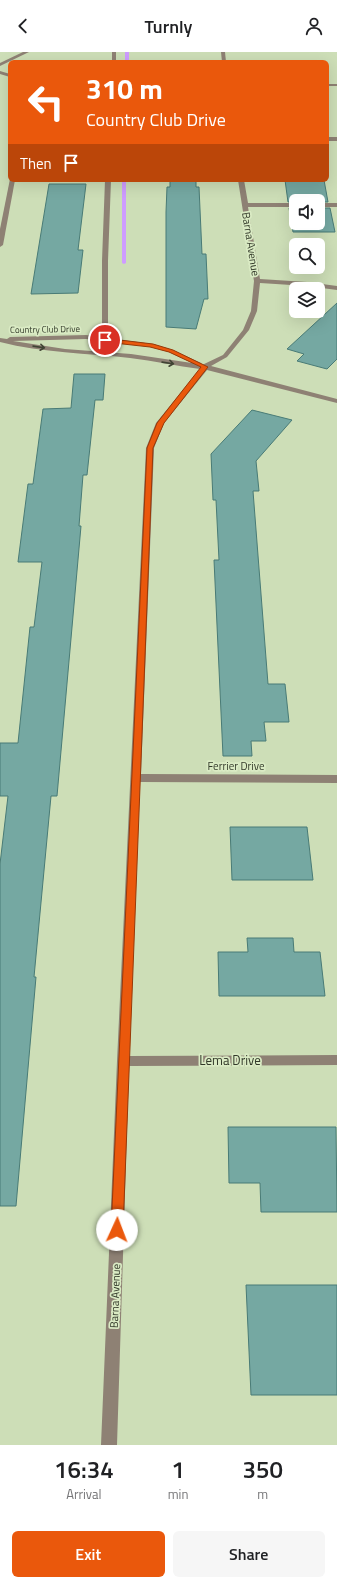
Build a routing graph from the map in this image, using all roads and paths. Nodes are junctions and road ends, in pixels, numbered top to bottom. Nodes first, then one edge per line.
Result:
1 (27, 52) edge
2 (10, 60) edge
3 (12, 182) edge
4 (108, 182) edge
5 (242, 182) edge
6 (0, 204) edge
7 (7, 204) junction
8 (245, 205) junction
9 (289, 205) edge
10 (325, 205) edge
11 (337, 205) edge
12 (0, 245) edge
13 (257, 281) junction
14 (337, 288) edge
15 (0, 340) edge
16 (105, 340) junction
17 (205, 367) junction
18 (337, 401) edge
19 (135, 778) junction
20 (337, 779) edge
21 (337, 1060) edge
22 (123, 1061) junction
23 (109, 1445) edge

1 - 2 street
3 - 7 street
4 - 16 street
5 - 8 street, Barna Avenue
6 - 7 street
7 - 12 street
8 - 9 street
8 - 13 street, Barna Avenue
10 - 11 street
13 - 14 street
13 - 17 street, Barna Avenue
15 - 16 street, Country Club Drive
15 -> 17 street, Country Club Drive
16 - 17 street, Country Club Drive
17 - 18 street, Country Club Drive
17 - 19 street, Barna Avenue
19 - 20 street, Ferrier Drive
19 - 22 street, Barna Avenue
21 - 22 street, Lema Drive
22 - 23 street, Barna Avenue

